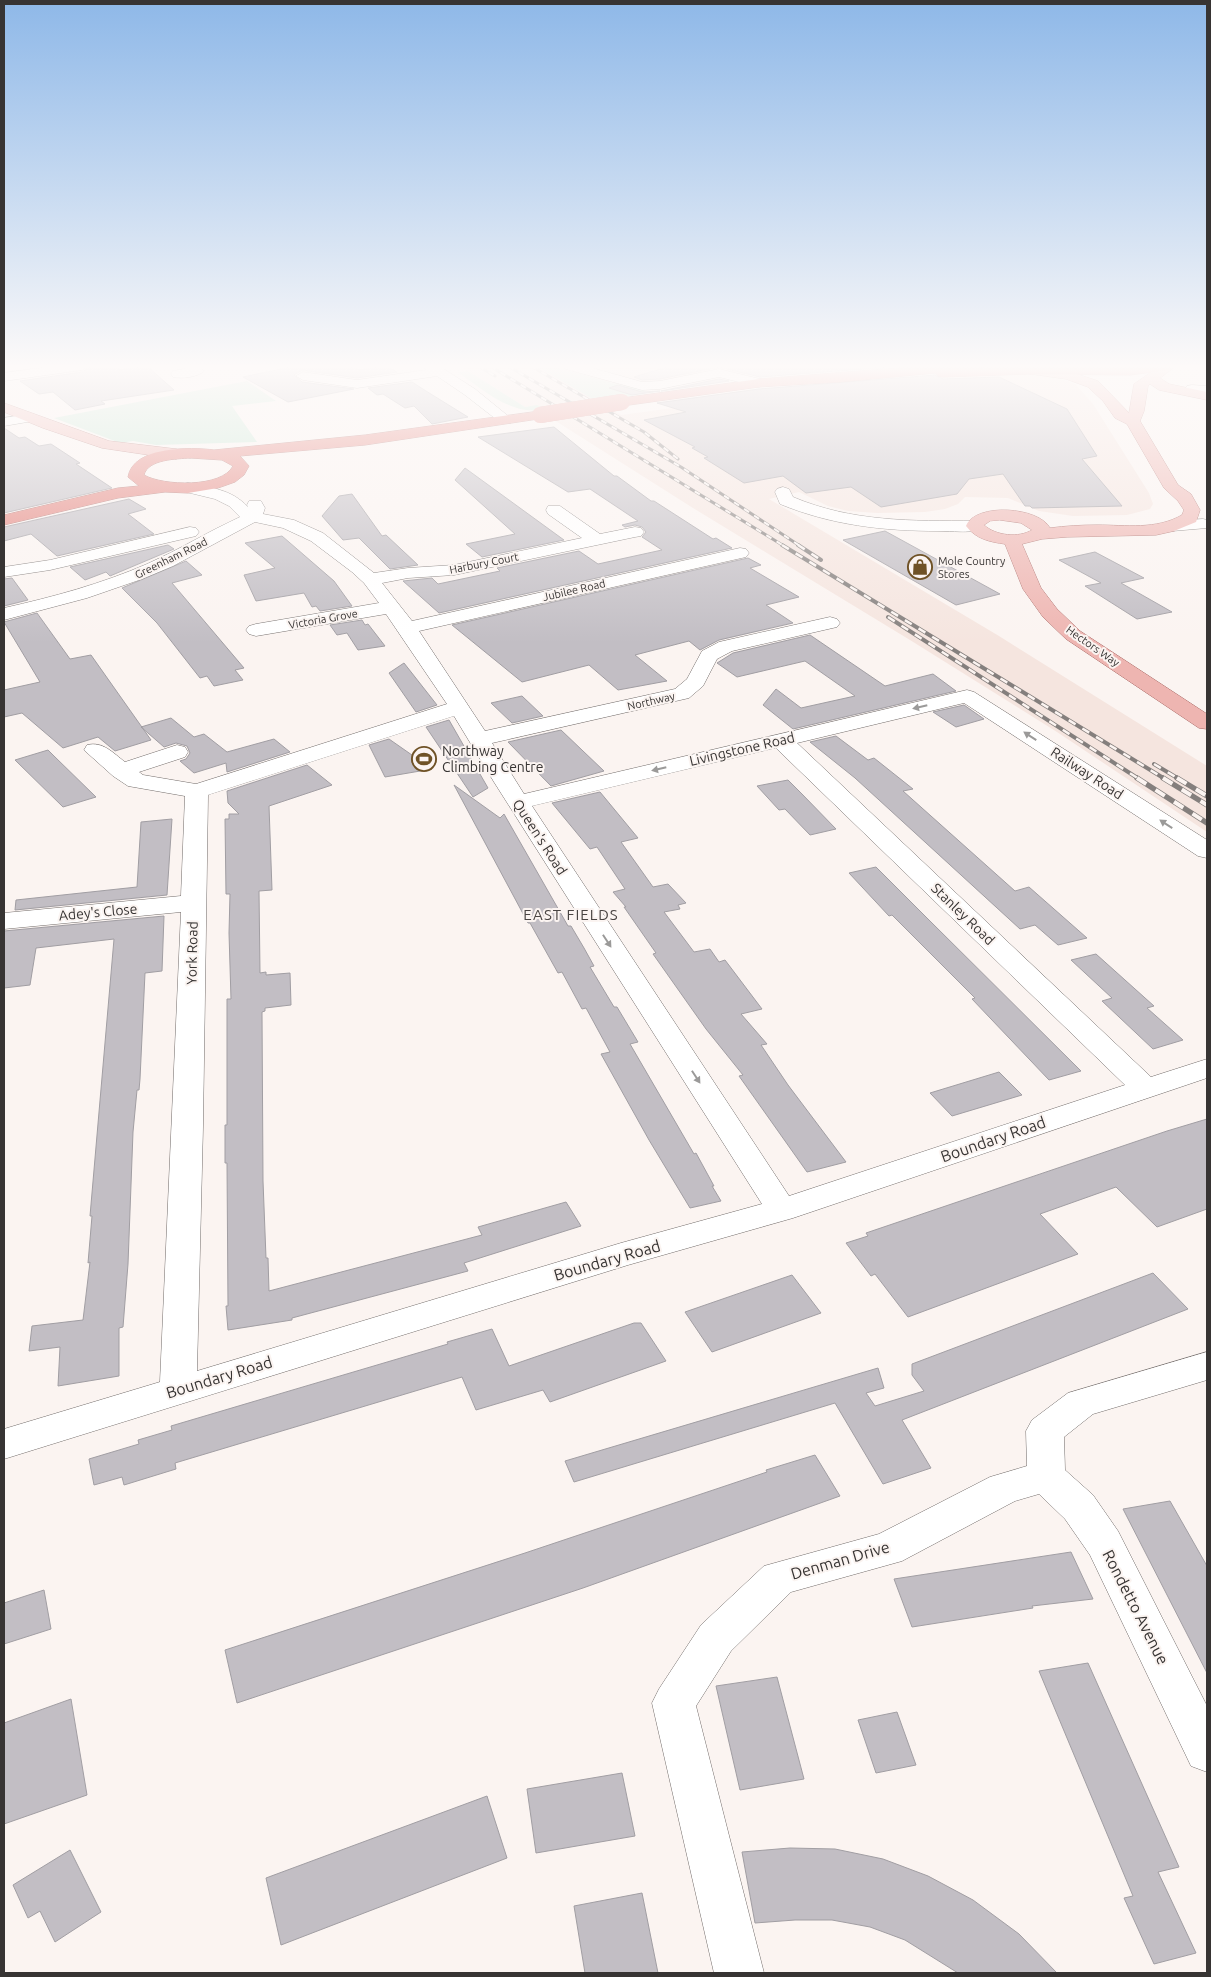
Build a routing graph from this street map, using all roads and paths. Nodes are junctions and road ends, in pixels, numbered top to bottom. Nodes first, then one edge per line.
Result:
1 (130, 458) edge
2 (160, 458) edge
3 (229, 458) edge
4 (279, 458) edge
5 (1155, 458) edge
6 (137, 470) junction
7 (236, 473) junction
8 (164, 487) junction
9 (188, 488) junction
10 (1172, 488) junction
11 (783, 492) dead end
12 (1171, 507) junction
13 (554, 510) dead end
14 (4, 511) edge
15 (253, 517) junction
16 (4, 520) edge
17 (1200, 522) edge
18 (975, 526) junction
19 (1164, 527) joint
20 (1037, 528) junction
21 (190, 532) dead end
22 (635, 532) dead end
23 (597, 540) junction
24 (1012, 540) junction
25 (740, 553) dead end
26 (50, 565) junction
27 (4, 572) edge
28 (370, 578) junction
29 (87, 592) junction
30 (391, 607) junction
31 (4, 614) edge
32 (830, 623) dead end
33 (407, 628) junction
34 (256, 630) dead end
35 (967, 696) joint
36 (460, 707) junction
37 (1207, 723) edge
38 (480, 739) junction
39 (781, 740) junction
40 (95, 750) dead end
41 (177, 752) dead end
42 (121, 771) junction
43 (197, 791) junction
44 (518, 802) junction
45 (1207, 850) edge
46 (193, 903) junction
47 (4, 921) edge
48 (1207, 1068) edge
49 (1145, 1088) junction
50 (782, 1210) junction
51 (1207, 1366) edge
52 (178, 1389) junction
53 (4, 1444) edge
54 (1046, 1476) junction
55 (1207, 1751) edge
56 (739, 1973) edge

1 - 6 main road
2 - 6 highway
3 - 7 highway
4 - 7 highway
5 - 10 main road
6 - 8 highway
6 - 14 highway
7 - 9 highway
7 - 15 street
8 - 9 highway
8 - 16 highway
9 - 15 street
10 - 12 main road
10 - 17 main road
11 - 18 street
12 - 17 main road
12 - 20 main road
13 - 23 street
15 - 28 street, Queen's Road
15 - 29 street, Greenham Road
17 - 19 street
18 - 20 main road
18 - 24 main road
19 - 20 main road
20 - 24 main road
21 - 26 street, Greenham Road
22 - 23 street, Harbury Court
23 - 28 street, Harbury Court
24 - 37 main road, Hectors Way
25 - 33 street, Jubilee Road
26 - 27 street, Greenham Road
26 - 29 street
28 - 30 street, Queen's Road
29 - 31 street, Greenham Road
30 - 33 street, Queen's Road
30 - 34 street, Victoria Grove
32 - 38 street, Northway
33 - 36 street, Queen's Road
35 -> 39 street, Livingstone Road
45 -> 35 street, Railway Road
36 - 38 street, Queen's Road
36 - 43 street
38 - 44 street, Queen's Road
39 -> 44 street, Livingstone Road
39 - 49 street, Stanley Road
40 - 42 street
41 - 42 street
42 - 43 street
43 - 46 street, York Road
44 -> 50 street, Queen's Road
46 - 47 street, Adey's Close
46 - 52 street, York Road
48 - 49 street, Boundary Road
49 - 50 street, Boundary Road
50 - 52 street, Boundary Road
51 - 54 street
52 - 53 street, Boundary Road
54 - 55 street, Rondetto Avenue
54 - 56 street, Denman Drive

